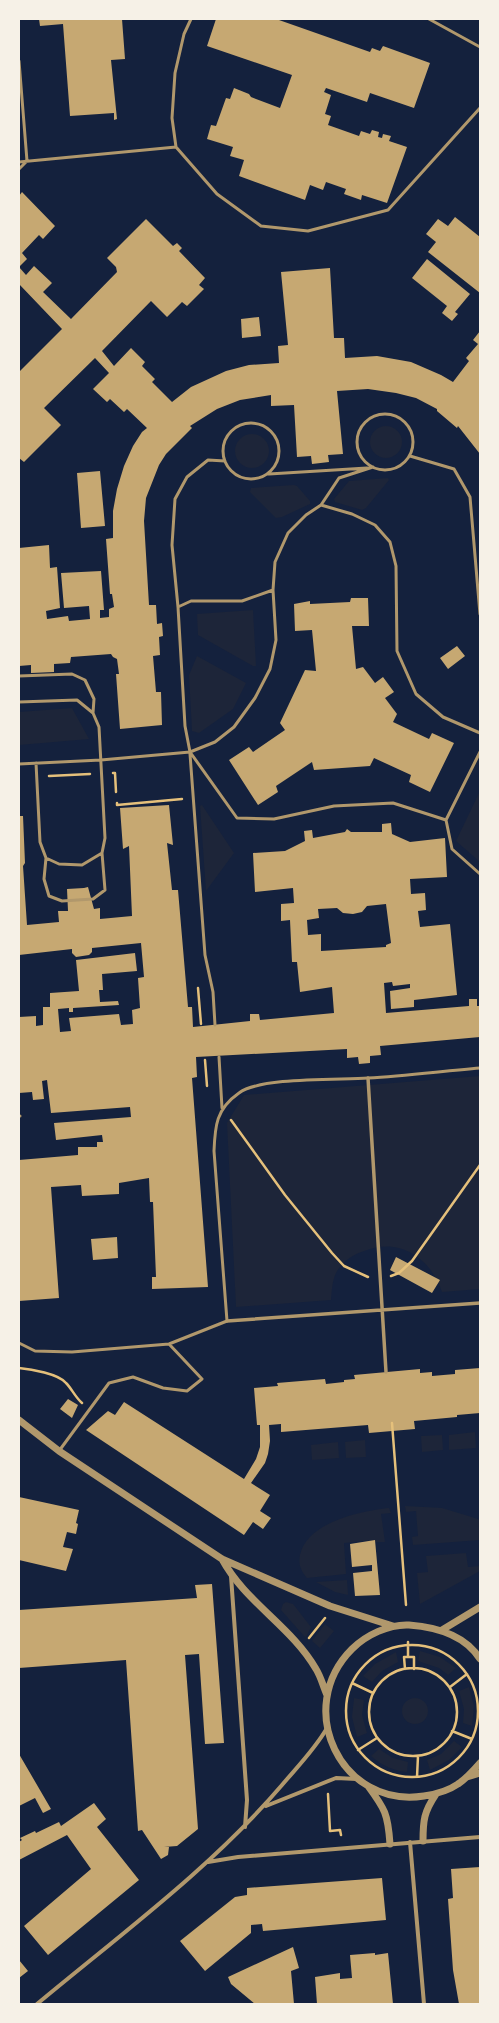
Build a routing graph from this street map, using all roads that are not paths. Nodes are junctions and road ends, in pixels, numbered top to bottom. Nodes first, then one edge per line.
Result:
1 (192, 19) edge
2 (429, 19) edge
3 (480, 47) edge
4 (19, 62) edge
5 (480, 108) edge
6 (176, 147) junction
7 (27, 161) junction
8 (19, 162) edge
9 (19, 169) edge
10 (410, 456) junction
11 (224, 460) junction
12 (372, 467) junction
13 (268, 474) junction
14 (321, 505) junction
15 (273, 590) junction
16 (178, 607) junction
17 (480, 614) edge
18 (19, 676) edge
19 (19, 702) edge
20 (93, 713) junction
21 (480, 733) edge
22 (190, 752) junction
23 (480, 752) edge
24 (101, 760) junction
25 (36, 763) junction
26 (19, 764) edge
27 (446, 820) junction
28 (102, 852) junction
29 (46, 858) junction
30 (480, 874) edge
31 (215, 1025) dead end
32 (219, 1056) dead end
33 (480, 1068) edge
34 (368, 1078) junction
35 (222, 1108) junction
36 (480, 1303) edge
37 (382, 1310) junction
38 (227, 1322) junction
39 (19, 1343) edge
40 (169, 1344) junction
41 (386, 1372) dead end
42 (19, 1421) edge
43 (59, 1451) junction
44 (222, 1559) junction
45 (231, 1576) junction
46 (480, 1607) edge
47 (394, 1626) junction
48 (442, 1630) junction
49 (480, 1659) edge
50 (327, 1695) junction
51 (327, 1728) junction
52 (480, 1763) edge
53 (480, 1773) edge
54 (467, 1777) junction
55 (357, 1779) junction
56 (368, 1786) junction
57 (436, 1794) junction
58 (264, 1807) junction
59 (245, 1828) junction
60 (480, 1837) edge
61 (423, 1841) junction
62 (410, 1842) junction
63 (390, 1844) junction
64 (207, 1862) junction
65 (37, 2004) edge
66 (424, 2004) edge

1 - 6 lane
2 - 3 lane
4 - 7 lane
5 - 6 lane
6 - 7 lane
7 - 8 lane
7 - 9 lane
10 - 12 lane
10 - 12 lane
10 - 17 lane
11 - 13 lane
11 - 13 lane
11 - 16 lane
12 - 13 lane
12 - 14 lane
14 - 15 lane
14 - 21 lane
15 - 16 lane
15 - 22 lane
16 - 22 lane
18 - 20 lane
19 - 20 lane
20 - 24 lane
22 - 24 lane
22 - 27 lane
22 - 31 lane
23 - 27 lane
24 - 25 lane
24 - 28 lane
25 - 26 lane
25 - 29 lane
27 - 30 lane
28 - 29 lane
28 - 29 lane
32 - 35 lane
33 - 34 lane
34 - 35 lane
34 - 37 street
35 - 38 lane
36 - 37 street
37 - 38 street
37 - 41 street
38 - 40 lane
39 - 40 lane
40 - 43 lane
42 - 43 street
43 - 44 street
44 - 45 street
44 - 47 street
45 - 50 street
45 - 59 street
46 - 48 street
47 - 48 street
47 - 50 street
48 - 49 street
50 - 51 street
51 - 55 street
51 - 58 street
52 - 54 street
53 - 54 street
54 - 57 street
55 - 56 street
55 - 58 street
56 - 57 street
56 - 63 street
57 - 61 street
58 - 59 street
59 - 64 street
60 - 61 street
61 - 62 street
62 - 63 street
62 - 66 street
63 - 64 street
64 - 65 street

